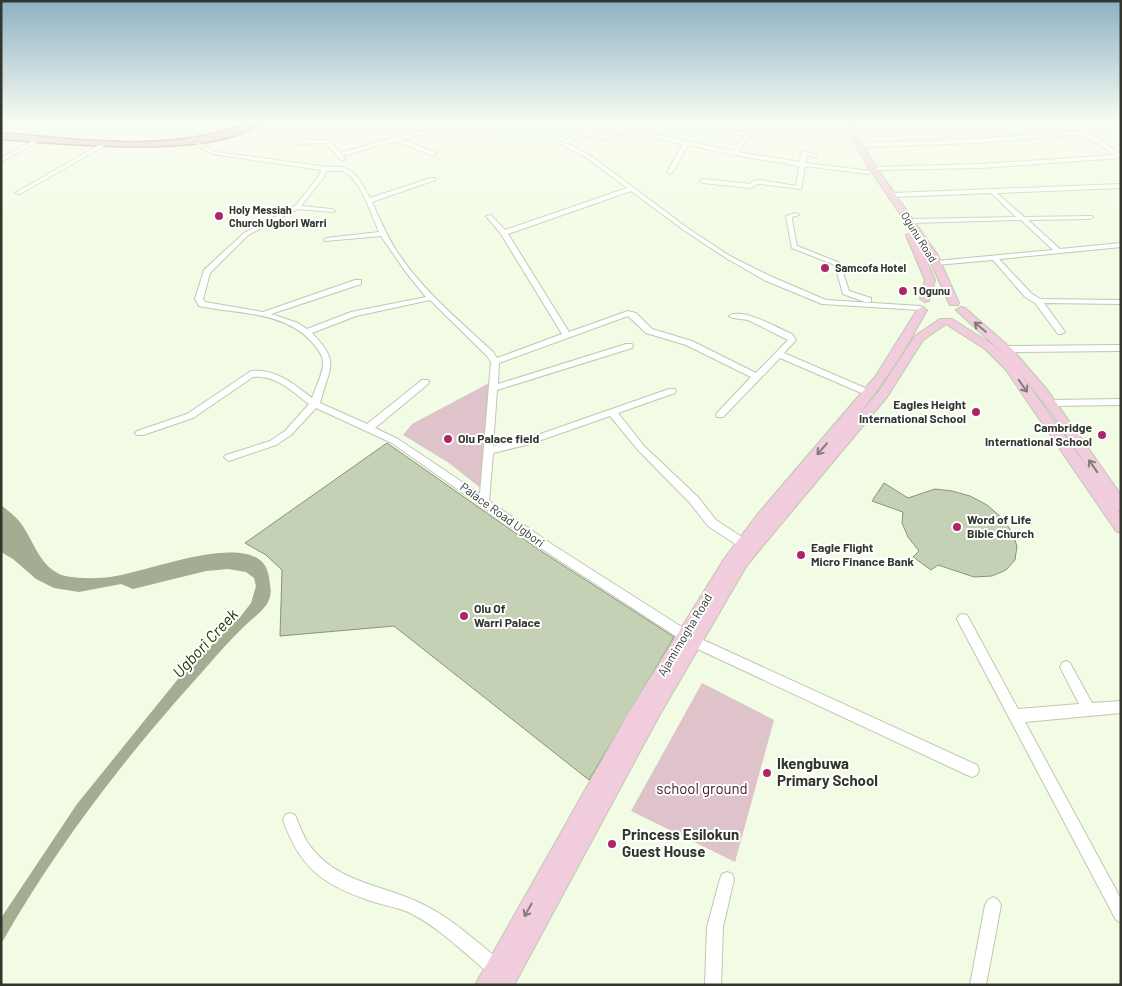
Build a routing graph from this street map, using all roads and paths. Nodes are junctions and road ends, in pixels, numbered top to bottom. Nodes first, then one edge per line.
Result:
1 (60, 169) edge
2 (324, 169) edge
3 (343, 169) edge
4 (605, 169) edge
5 (672, 169) edge
6 (801, 169) edge
7 (857, 169) edge
8 (897, 169) edge
9 (870, 170) junction
10 (670, 172) dead end
11 (433, 179) dead end
12 (704, 181) dead end
13 (881, 184) junction
14 (1121, 186) edge
15 (631, 189) junction
16 (993, 192) junction
17 (18, 193) dead end
18 (893, 196) junction
19 (368, 201) junction
20 (298, 207) junction
21 (332, 211) dead end
22 (489, 216) dead end
23 (796, 216) dead end
24 (1090, 217) dead end
25 (1022, 219) junction
26 (910, 220) junction
27 (504, 233) junction
28 (383, 234) junction
29 (327, 240) dead end
30 (1121, 245) edge
31 (1057, 250) junction
32 (994, 257) junction
33 (936, 263) junction
34 (358, 282) dead end
35 (430, 298) junction
36 (1038, 301) junction
37 (1121, 302) edge
38 (929, 303) junction
39 (876, 304) junction
40 (957, 306) junction
41 (264, 314) junction
42 (733, 316) dead end
43 (946, 321) junction
44 (307, 332) junction
45 (1061, 332) dead end
46 (567, 336) junction
47 (628, 346) dead end
48 (1121, 348) edge
49 (1006, 349) junction
50 (779, 354) junction
51 (495, 362) junction
52 (756, 376) junction
53 (425, 382) dead end
54 (495, 388) junction
55 (672, 391) dead end
56 (869, 393) junction
57 (1121, 402) edge
58 (1050, 403) junction
59 (315, 404) junction
60 (612, 412) junction
61 (720, 415) dead end
62 (369, 428) junction
63 (140, 433) dead end
64 (488, 451) junction
65 (229, 457) dead end
66 (1115, 489) edge
67 (484, 501) junction
68 (1121, 506) edge
69 (1121, 527) edge
70 (744, 544) junction
71 (963, 618) dead end
72 (690, 638) junction
73 (1066, 667) dead end
74 (1121, 707) edge
75 (1088, 709) junction
76 (1015, 716) junction
77 (972, 770) dead end
78 (290, 820) dead end
79 (726, 879) dead end
80 (992, 905) dead end
81 (1121, 915) edge
82 (496, 968) junction
83 (486, 985) edge
84 (502, 985) edge
85 (713, 985) edge
86 (978, 985) edge

1 - 17 street
2 - 20 street
3 - 19 street
4 - 15 street
5 - 10 street
6 - 12 street
7 - 9 street
8 - 9 street
9 - 13 main road, Ogunu Road
11 - 19 street
13 - 18 main road, Ogunu Road
13 - 38 main road, Ogunu Road
14 - 16 street
15 - 27 street
15 - 39 street
16 - 18 street
16 - 25 street
18 - 26 main road, Ogunu Road
19 - 28 street
20 - 21 street
20 - 41 street
22 - 27 street
23 - 39 street
24 - 25 street
25 - 26 street
25 - 31 street
26 - 33 main road, Ogunu Road
27 - 46 street
28 - 29 street
28 - 35 street
30 - 31 street
31 - 32 street
32 - 33 street
32 - 36 street
33 - 40 main road, Ogunu Road
34 - 41 street
35 - 44 street
35 - 51 street
36 - 37 street
36 - 45 street
38 - 39 street
38 - 40 main road
38 - 43 main road
38 - 56 main road, Ajamimogha Road
40 - 43 main road, Ajamimogha Road
49 -> 40 main road
41 - 44 street
42 - 50 street
43 -> 69 main road
43 - 72 main road, Ajamimogha Road
44 - 59 street
46 - 51 street
46 - 52 street
47 - 54 street
48 - 49 street
49 - 58 main road
50 - 52 street
50 - 56 street
51 - 54 street
52 - 61 street
53 - 62 street
54 - 64 street
55 - 60 street
56 -> 70 main road, Ajamimogha Road
57 - 58 street
66 -> 58 main road
59 - 62 street, Palace Road Ugbori
59 - 63 street, Palace Road Ugbori
59 - 65 street
60 - 64 street
60 - 70 street
62 - 67 street, Palace Road Ugbori
64 - 67 street
66 - 68 main road
67 - 72 street, Palace Road Ugbori
70 - 72 main road, Ajamimogha Road
71 - 76 street
72 - 77 street, Palace Road Ugbori
72 -> 82 main road, Ajamimogha Road
72 - 84 main road, Ajamimogha Road
73 - 75 street
74 - 75 street
75 - 76 street
76 - 81 street
78 - 82 street
79 - 85 street
80 - 86 street
82 - 83 main road, Ajamimogha Road

